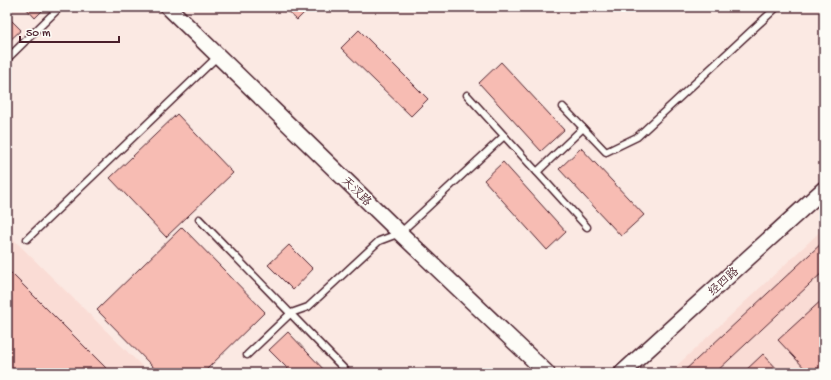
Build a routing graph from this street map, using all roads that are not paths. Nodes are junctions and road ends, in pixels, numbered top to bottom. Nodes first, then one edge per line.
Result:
1 (60, 7) edge
2 (168, 7) edge
3 (777, 7) edge
4 (218, 56) junction
5 (7, 59) edge
6 (467, 95) dead end
7 (563, 107) dead end
8 (583, 128) junction
9 (504, 136) junction
10 (537, 172) junction
11 (824, 189) edge
12 (199, 219) dead end
13 (587, 226) dead end
14 (400, 233) junction
15 (27, 239) dead end
16 (291, 314) junction
17 (248, 355) dead end
18 (348, 373) edge
19 (547, 373) edge
20 (622, 373) edge

1 - 5 lane
2 - 4 street, 天汊路
3 - 8 lane
4 - 14 street, 天汊路
4 - 15 lane
6 - 9 lane
7 - 8 lane
8 - 10 lane
9 - 10 lane
9 - 14 lane
10 - 13 lane
11 - 20 street, 经四路
12 - 16 lane
14 - 16 lane
14 - 19 street, 天汊路
16 - 17 lane
16 - 18 lane

